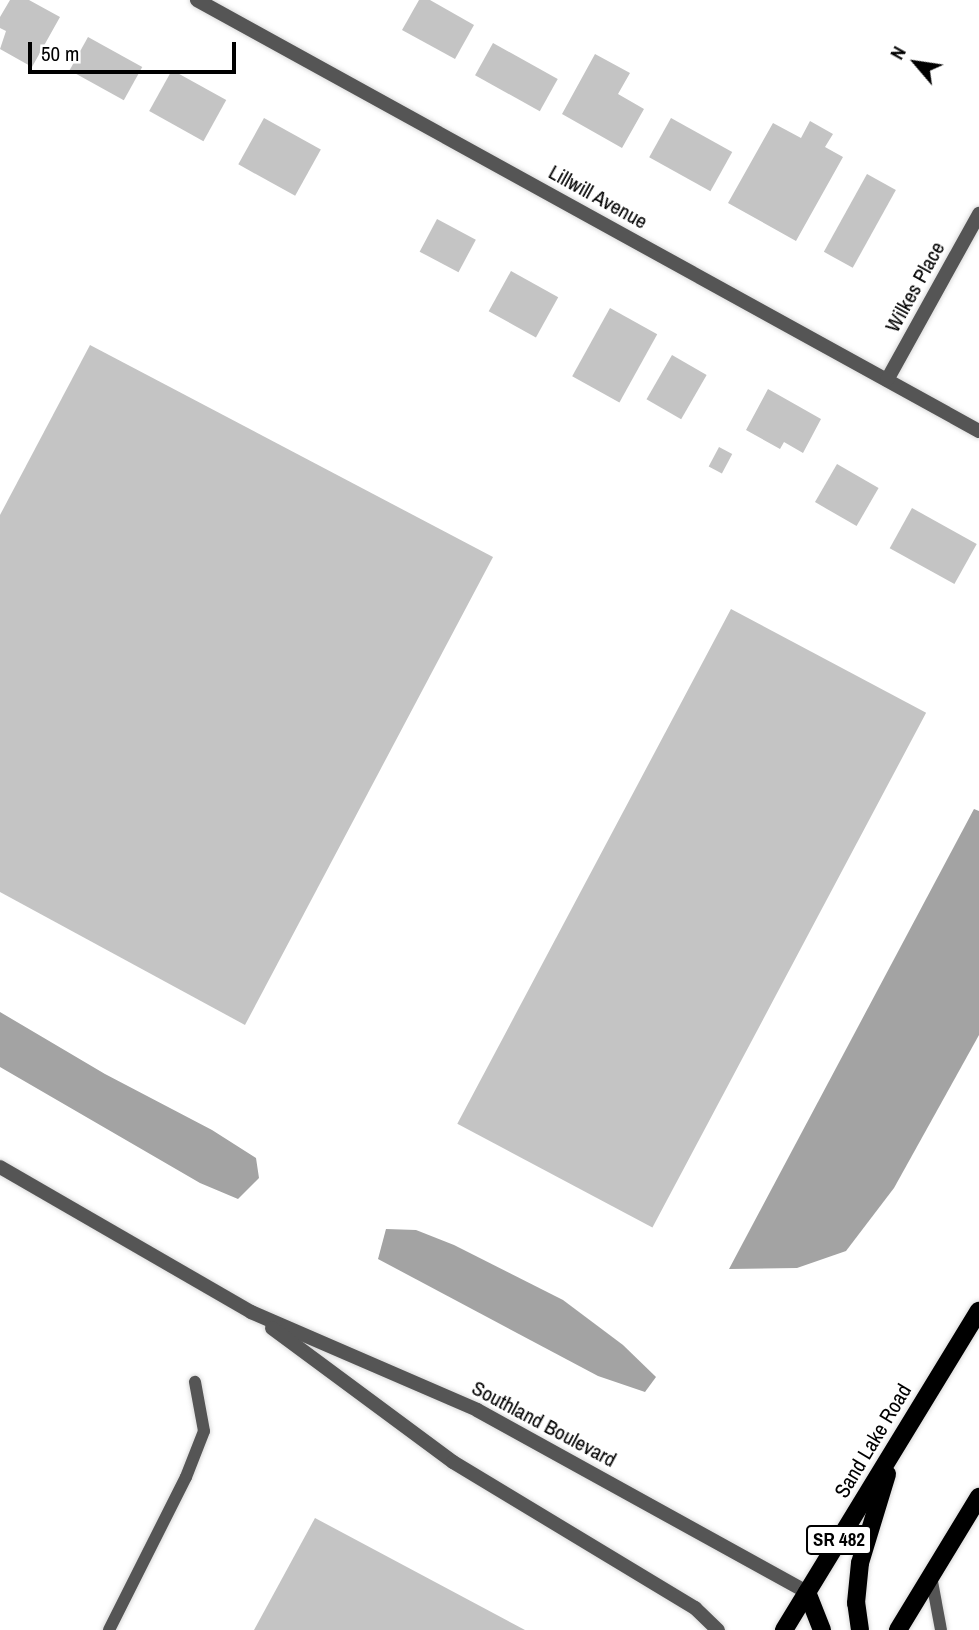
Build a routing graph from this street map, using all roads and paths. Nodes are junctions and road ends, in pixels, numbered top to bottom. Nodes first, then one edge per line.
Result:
1 (197, 0) edge
2 (979, 214) edge
3 (887, 380) junction
4 (979, 431) edge
5 (0, 1167) edge
6 (979, 1311) edge
7 (251, 1312) junction
8 (195, 1382) dead end
9 (894, 1451) junction
10 (979, 1497) edge
11 (931, 1577) junction
12 (807, 1592) junction
13 (109, 1630) edge
14 (718, 1630) edge
15 (785, 1630) edge
16 (822, 1630) edge
17 (860, 1630) edge
18 (898, 1630) edge
19 (941, 1630) edge

1 - 3 street, Lillwill Avenue
2 - 3 street, Wilkes Place
3 - 4 street, Lillwill Avenue
5 - 7 street, Southland Boulevard
6 - 9 main road, Sand Lake Road / SR 482
7 - 12 street, Southland Boulevard
7 - 14 street, Southland Boulevard
8 - 13 lane
9 - 12 main road, Sand Lake Road / SR 482
9 - 17 main road
10 - 11 main road
11 - 18 main road
11 - 19 lane
12 - 15 main road, Sand Lake Road / SR 482
12 - 16 main road

